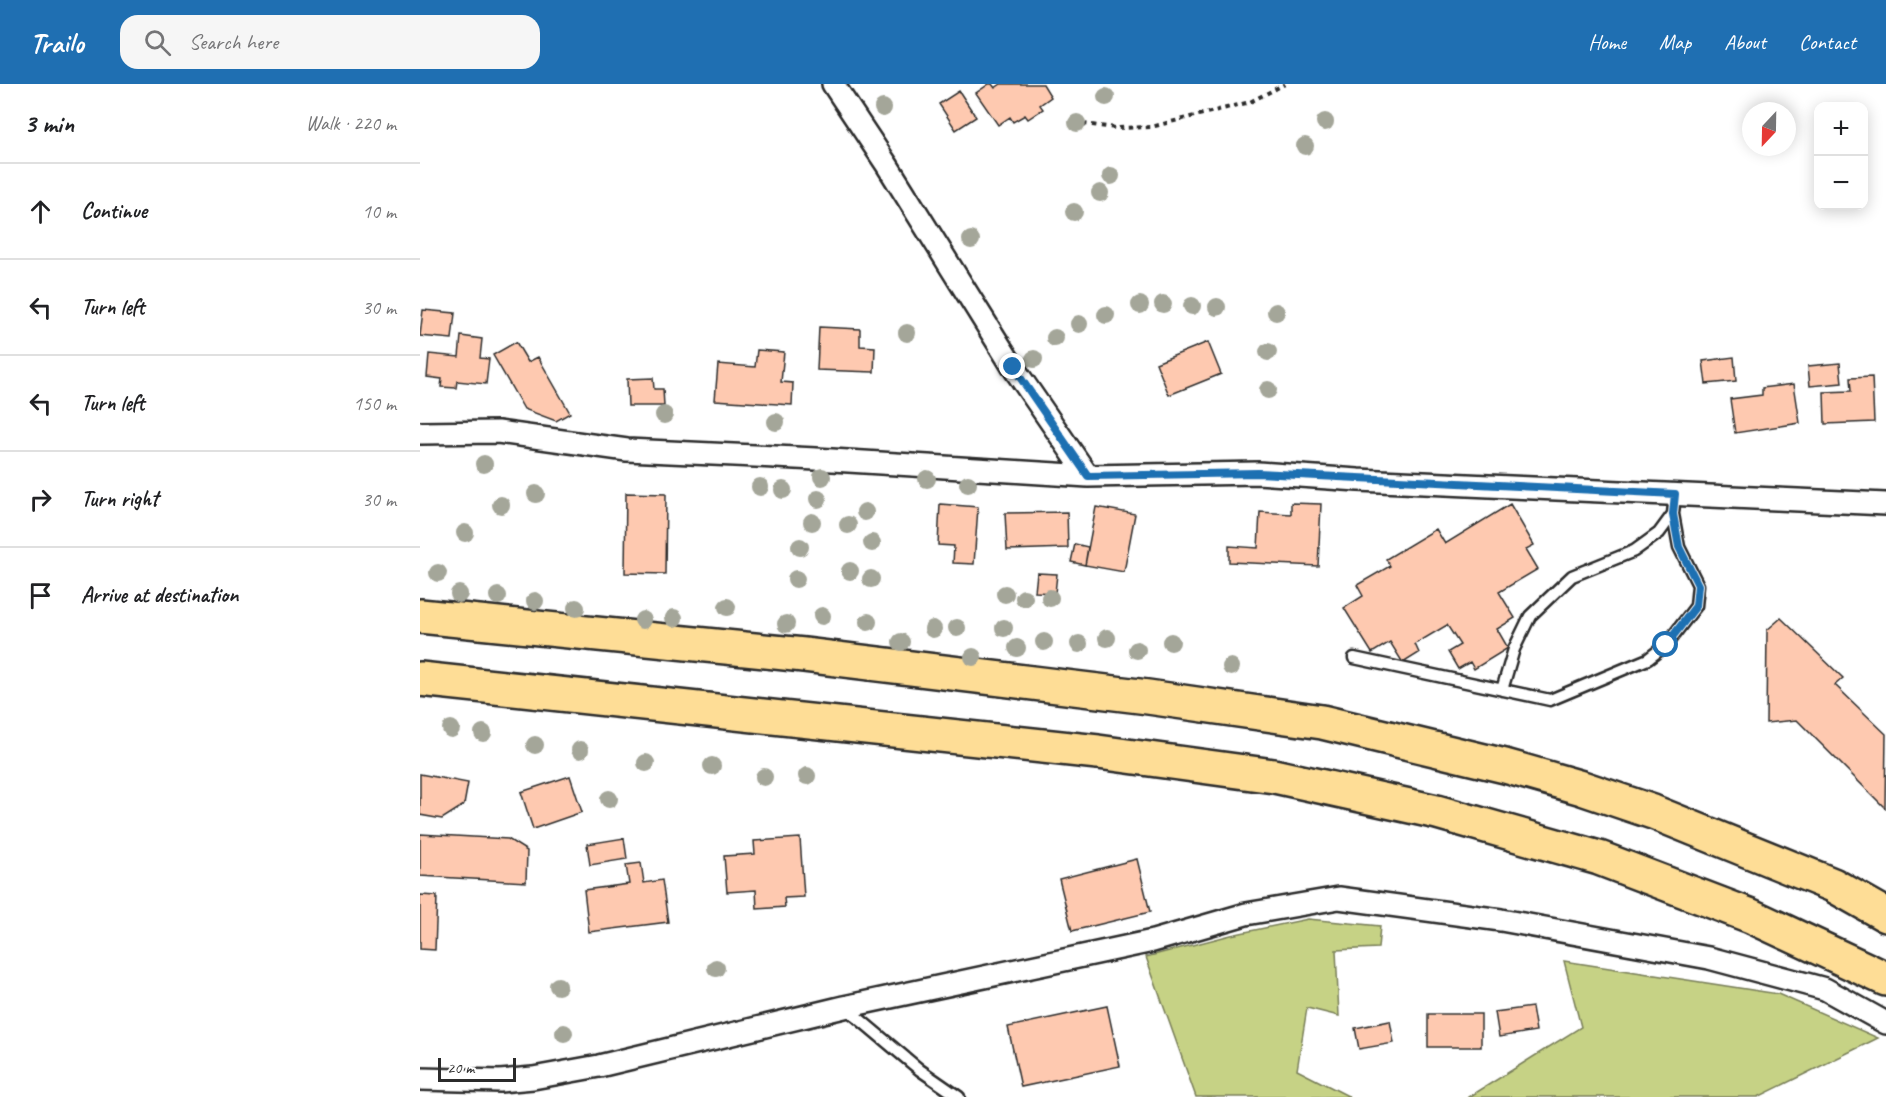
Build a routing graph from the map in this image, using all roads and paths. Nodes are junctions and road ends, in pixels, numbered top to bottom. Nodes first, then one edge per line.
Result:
1 (833, 84) edge
2 (1285, 84) edge
3 (1083, 124) dead end
4 (420, 433) edge
5 (1088, 476) junction
6 (1674, 504) junction
7 (1886, 504) edge
8 (420, 616) edge
9 (1354, 658) dead end
10 (420, 679) edge
11 (1502, 690) junction
12 (1886, 915) edge
13 (1886, 979) edge
14 (844, 1007) junction
15 (1886, 1023) edge
16 (420, 1079) edge
17 (959, 1097) edge

1 - 5 street
2 - 3 path
4 - 5 street
5 - 6 street
6 - 7 street
6 - 11 lane
6 - 11 lane
8 - 12 highway
9 - 11 lane
10 - 13 highway
14 - 15 street
14 - 16 street
14 - 17 lane

